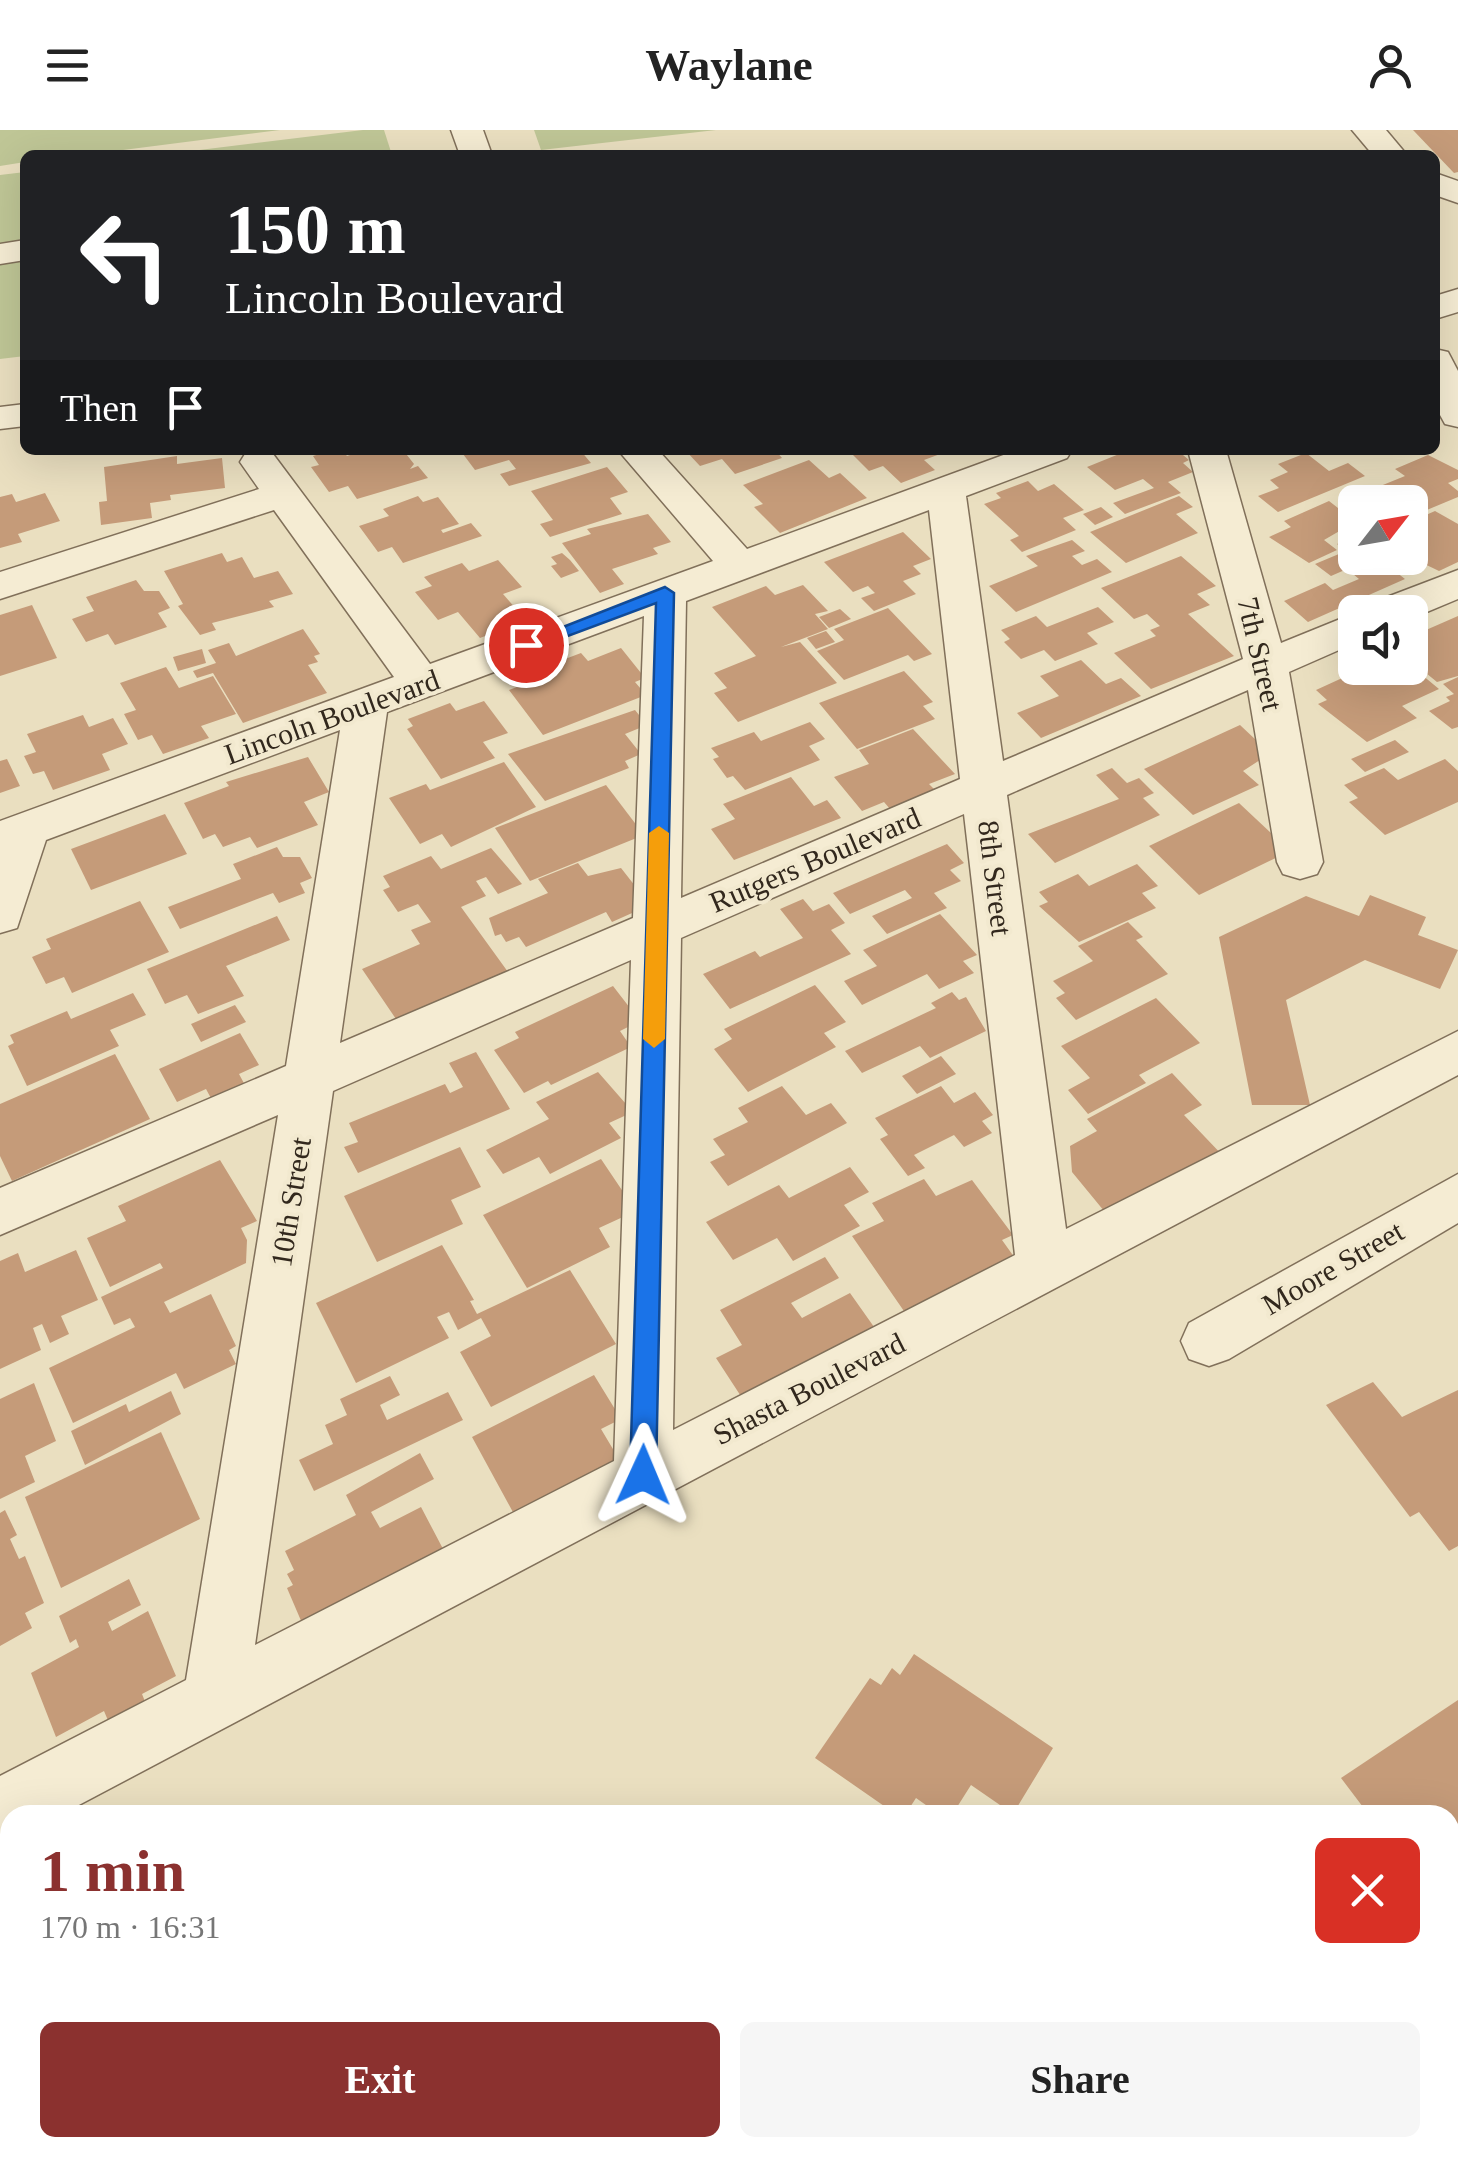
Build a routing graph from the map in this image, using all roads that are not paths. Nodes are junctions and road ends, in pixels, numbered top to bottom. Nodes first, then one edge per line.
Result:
1 (1368, 130) edge
2 (1386, 150) edge
3 (1440, 372) edge
4 (1458, 416) edge
5 (640, 455) edge
6 (1033, 455) edge
7 (1207, 455) edge
8 (946, 490) junction
9 (740, 566) junction
10 (1458, 583) edge
11 (0, 586) edge
12 (665, 593) junction
13 (1428, 596) edge
14 (1338, 634) edge
15 (1266, 666) junction
16 (422, 684) junction
17 (366, 704) junction
18 (984, 788) junction
19 (13, 835) edge
20 (1300, 862) dead end
21 (0, 915) edge
22 (657, 928) junction
23 (1458, 1050) edge
24 (309, 1079) junction
25 (1458, 1196) edge
26 (0, 1212) edge
27 (1044, 1267) junction
28 (1209, 1341) dead end
29 (643, 1475) junction
30 (215, 1699) junction
31 (12, 1805) edge

1 - 2 street
3 - 4 street
5 - 9 street
6 - 8 street, Lincoln Boulevard
7 - 15 street, 7th Street
8 - 9 street, Lincoln Boulevard
8 - 18 street, 8th Street
9 - 12 street, Lincoln Boulevard
10 - 13 street
11 - 16 street
12 - 16 street, Lincoln Boulevard
12 - 22 street
14 - 15 street, Rutgers Boulevard
15 - 18 street, Rutgers Boulevard
15 - 20 street, 7th Street
16 - 17 street, Lincoln Boulevard
17 - 19 street, Lincoln Boulevard
17 - 24 street, 10th Street
18 - 22 street, Rutgers Boulevard
18 - 27 street, 8th Street
19 - 21 street
22 - 24 street, Rutgers Boulevard
22 - 29 street
23 - 27 street, Shasta Boulevard
24 - 26 street, Rutgers Boulevard
24 - 30 street, 10th Street
25 - 28 street, Moore Street
27 - 29 street, Shasta Boulevard
29 - 30 street, Shasta Boulevard
30 - 31 street, Shasta Boulevard

